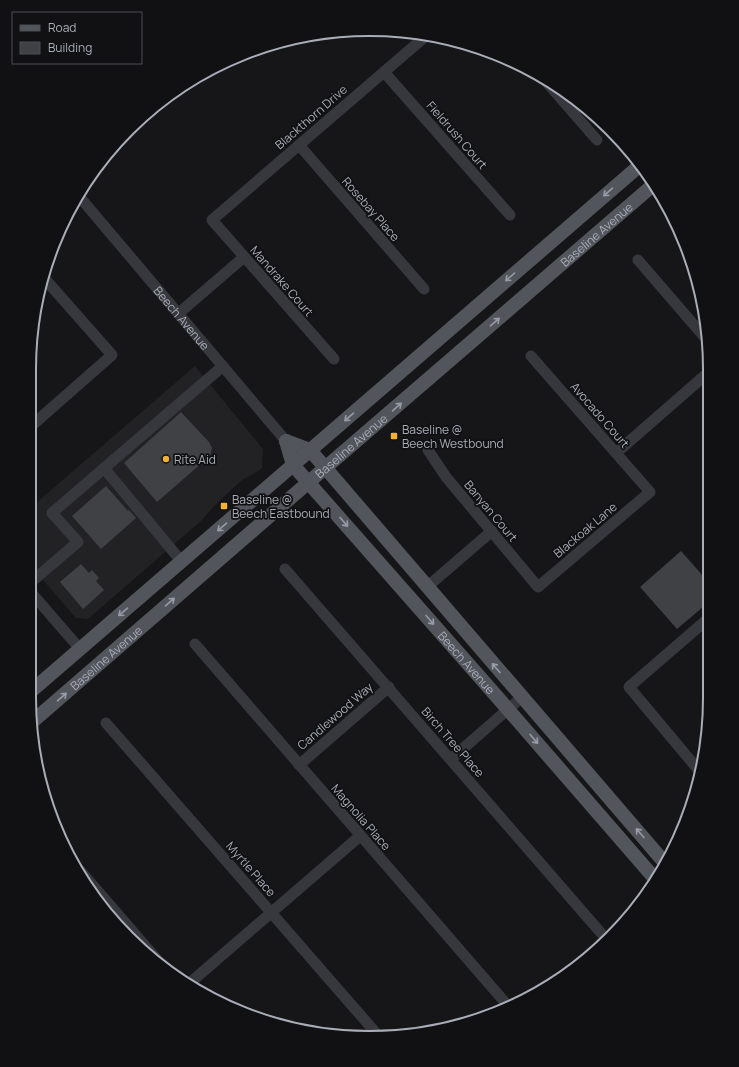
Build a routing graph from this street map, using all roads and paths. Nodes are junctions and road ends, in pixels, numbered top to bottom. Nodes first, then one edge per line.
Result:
1 (421, 40) edge
2 (384, 72) junction
3 (555, 92) edge
4 (597, 140) dead end
5 (298, 145) junction
6 (636, 169) edge
7 (649, 188) edge
8 (83, 200) edge
9 (510, 215) dead end
10 (212, 220) joint
11 (244, 257) junction
12 (638, 260) dead end
13 (47, 282) edge
14 (424, 289) dead end
15 (179, 313) junction
16 (701, 333) edge
17 (531, 356) dead end
18 (334, 359) dead end
19 (223, 366) junction
20 (703, 377) edge
21 (36, 422) edge
22 (286, 441) junction
23 (310, 450) junction
24 (428, 450) dead end
25 (616, 453) junction
26 (293, 465) junction
27 (104, 468) junction
28 (325, 469) junction
29 (309, 482) junction
30 (650, 492) joint
31 (492, 531) junction
32 (182, 562) junction
33 (285, 569) dead end
34 (36, 578) edge
35 (427, 587) junction
36 (538, 587) joint
37 (36, 598) edge
38 (703, 623) edge
39 (195, 644) dead end
40 (80, 649) junction
41 (36, 687) edge
42 (389, 687) junction
43 (522, 697) junction
44 (508, 709) junction
45 (37, 718) edge
46 (106, 723) dead end
47 (451, 759) junction
48 (299, 765) junction
49 (696, 767) edge
50 (360, 836) junction
51 (662, 858) edge
52 (652, 875) edge
53 (271, 912) junction
54 (601, 933) dead end
55 (193, 980) edge
56 (505, 1002) edge
57 (374, 1031) edge

1 - 2 street, Blackthorn Drive
2 - 5 street, Blackthorn Drive
2 - 9 street, Fieldrush Court
3 - 4 street
5 - 10 street, Blackthorn Drive
5 - 14 street, Rosebay Place
6 -> 23 main road, Baseline Avenue
28 -> 7 main road, Baseline Avenue
8 - 15 street, Beech Avenue
10 - 11 street, Mandrake Court
11 - 15 street
11 - 18 street, Mandrake Court
12 - 16 street
13 - 21 street
15 - 19 street, Beech Avenue
17 - 25 street, Avocado Court
19 - 22 street, Beech Avenue
19 - 27 street
20 - 25 street
22 - 23 main road, Beech Avenue
22 - 26 main road, Beech Avenue
23 - 26 main road, Baseline Avenue
23 - 28 main road, Beech Avenue
24 - 31 street, Banyan Court
25 - 30 street, Avocado Court
26 - 29 main road, Beech Avenue
26 -> 32 main road, Baseline Avenue
27 - 32 street
27 - 34 street
28 - 29 main road, Baseline Avenue
28 - 35 main road, Beech Avenue
29 -> 44 main road, Beech Avenue
45 -> 29 main road, Baseline Avenue
30 - 36 street, Blackoak Lane
31 - 35 street
31 - 36 street, Banyan Court
32 -> 40 main road, Baseline Avenue
33 - 42 street, Birch Tree Place
43 -> 35 main road, Beech Avenue
37 - 40 street
38 - 49 street
39 - 48 street, Magnolia Place
40 - 41 main road, Baseline Avenue
42 - 47 street, Birch Tree Place
42 - 48 street, Candlewood Way
43 - 44 street
51 -> 43 main road, Beech Avenue
44 - 47 street
44 -> 52 main road, Beech Avenue
46 - 53 street, Myrtle Place
47 - 54 street, Birch Tree Place
48 - 50 street, Magnolia Place
50 - 53 street
50 - 56 street, Magnolia Place
53 - 55 street
53 - 57 street, Myrtle Place

